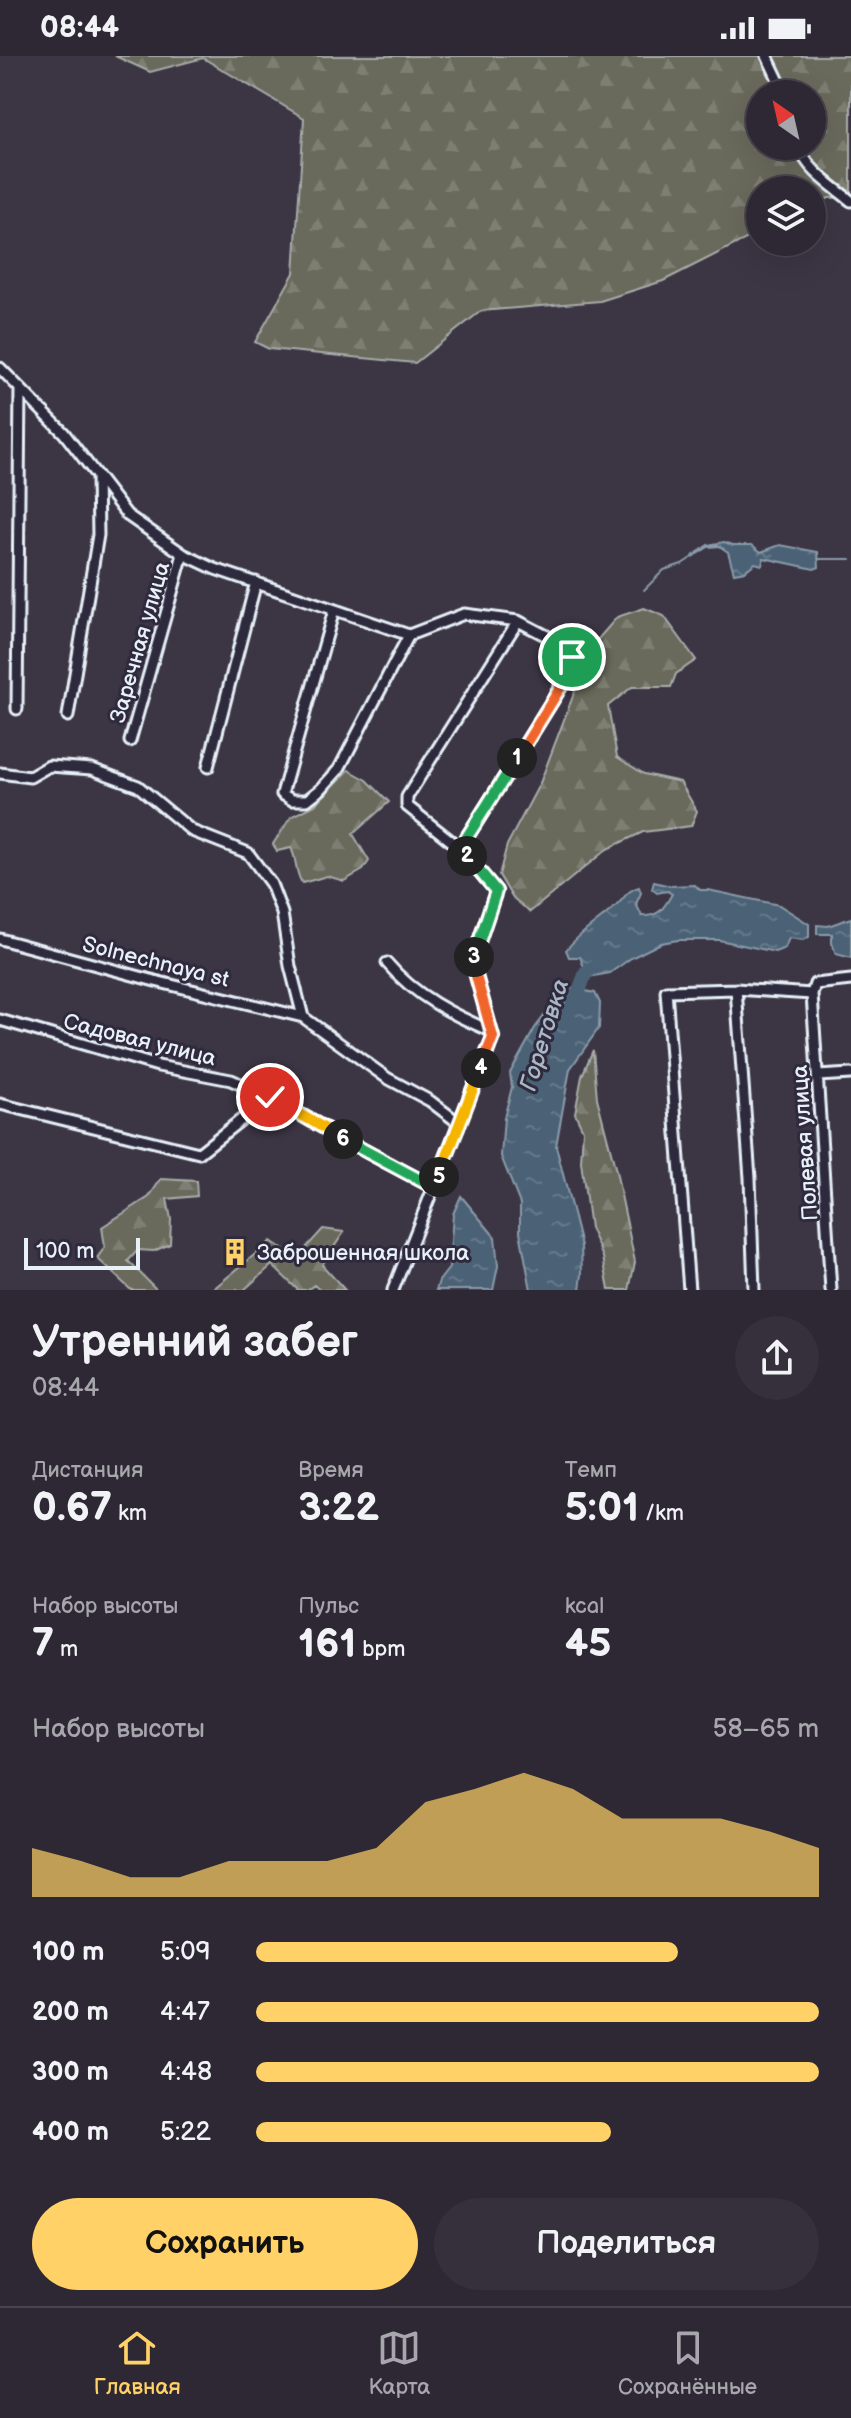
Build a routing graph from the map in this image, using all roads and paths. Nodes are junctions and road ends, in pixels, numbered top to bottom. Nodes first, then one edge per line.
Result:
1 (767, 56) edge
2 (778, 80) edge
3 (806, 160) edge
4 (851, 201) edge
5 (0, 368) edge
6 (20, 388) junction
7 (97, 476) junction
8 (183, 554) junction
9 (256, 582) junction
10 (334, 610) junction
11 (518, 621) junction
12 (409, 635) junction
13 (17, 709) dead end
14 (68, 716) dead end
15 (130, 741) dead end
16 (208, 767) dead end
17 (0, 773) edge
18 (460, 848) junction
19 (0, 939) edge
20 (387, 963) dead end
21 (851, 980) edge
22 (736, 989) junction
23 (812, 994) junction
24 (303, 1017) junction
25 (0, 1020) edge
26 (491, 1031) junction
27 (851, 1074) edge
28 (818, 1076) junction
29 (270, 1097) junction
30 (0, 1104) edge
31 (459, 1123) junction
32 (435, 1188) junction
33 (393, 1290) edge
34 (689, 1290) edge
35 (754, 1290) edge
36 (831, 1290) edge

1 - 2 street
3 - 4 street
5 - 6 street
6 - 7 street
6 - 13 street
7 - 8 street
7 - 14 street
8 - 9 street
8 - 15 street, Заречная улица
9 - 10 street
9 - 16 street
10 - 12 street
10 - 12 street
11 - 12 street
11 - 18 street
11 - 18 street
17 - 24 street
18 - 26 street
19 - 24 street, Solnechnaya st
20 - 26 street
21 - 23 street
22 - 23 street
22 - 34 street
22 - 35 street
23 - 28 street, Полевая улица
24 - 31 street
25 - 29 street, Садовая улица
26 - 31 street
27 - 28 street
28 - 36 street, Полевая улица
29 - 30 street
29 - 32 street, Садовая улица
31 - 32 street
32 - 33 street

